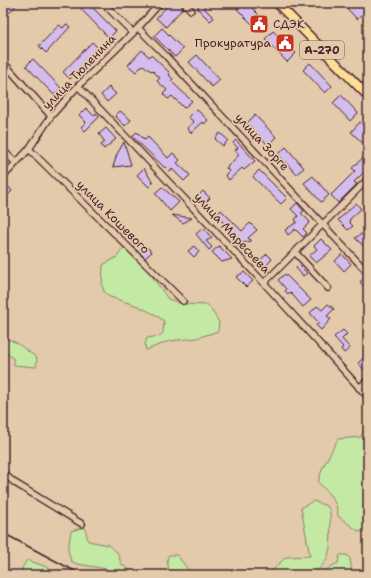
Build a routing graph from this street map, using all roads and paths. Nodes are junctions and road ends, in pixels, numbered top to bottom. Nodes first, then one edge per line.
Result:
1 (103, 3) edge
2 (160, 3) edge
3 (184, 3) edge
4 (277, 3) edge
5 (191, 10) dead end
6 (138, 28) junction
7 (133, 33) junction
8 (3, 62) edge
9 (78, 86) junction
10 (368, 96) edge
11 (51, 116) junction
12 (29, 149) junction
13 (3, 150) edge
14 (16, 163) junction
15 (3, 177) edge
16 (368, 179) edge
17 (323, 224) junction
18 (295, 252) junction
19 (368, 273) edge
20 (264, 282) junction
21 (328, 288) dead end
22 (183, 301) dead end
23 (368, 380) edge
24 (359, 388) junction
25 (368, 397) edge
26 (3, 473) edge
27 (82, 524) dead end

1 - 7 street
2 - 6 street, улица Тюленина
3 - 5 street
4 - 10 highway, А-270
6 - 7 street, улица Тюленина
6 - 17 street, улица Зорге
7 - 9 street, улица Тюленина
8 - 11 street
9 - 11 street, улица Тюленина
9 - 20 street, улица Маресьева
11 - 12 street, улица Тюленина
12 - 14 street, улица Тюленина
12 - 22 street, улица Кошевого
13 - 14 street
14 - 15 street, улица Тюленина
16 - 17 street
17 - 18 street
17 - 19 street, улица Зорге
18 - 20 street
18 - 21 street
20 - 24 street, улица Маресьева
23 - 24 street
24 - 25 street, улица Маресьева
26 - 27 street

